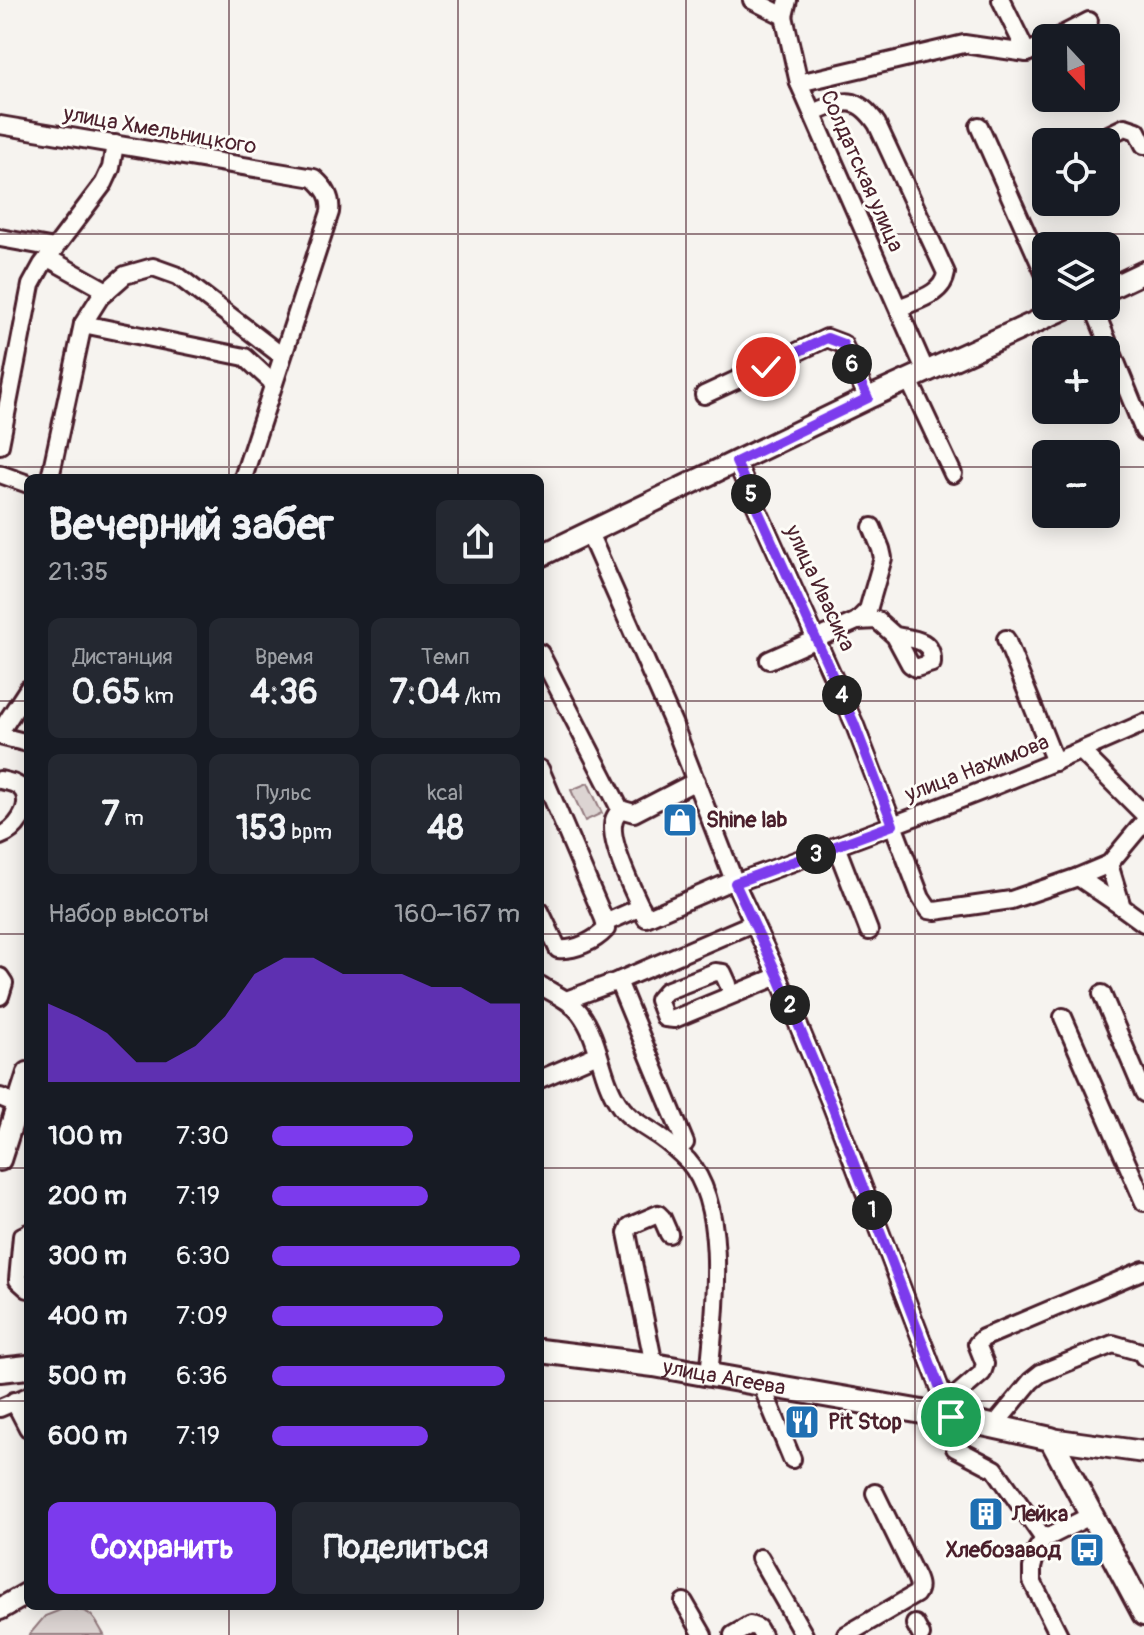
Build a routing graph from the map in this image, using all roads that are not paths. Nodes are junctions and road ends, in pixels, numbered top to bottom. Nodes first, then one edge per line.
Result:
1 (752, 0) edge
2 (1001, 0) edge
3 (786, 8) edge
4 (1089, 21) dead end
5 (1083, 24) edge
6 (1032, 50) edge
7 (1027, 53) junction
8 (799, 83) junction
9 (813, 113) junction
10 (0, 125) edge
11 (979, 126) dead end
12 (1120, 129) edge
13 (115, 144) junction
14 (1144, 145) edge
15 (0, 238) edge
16 (1032, 245) edge
17 (52, 253) junction
18 (1144, 272) edge
19 (1120, 283) edge
20 (107, 291) junction
21 (899, 308) junction
22 (1038, 320) edge
23 (1099, 320) edge
24 (83, 324) junction
25 (282, 356) junction
26 (918, 376) junction
27 (273, 383) junction
28 (704, 395) dead end
29 (868, 398) junction
30 (1144, 431) edge
31 (0, 445) edge
32 (736, 462) junction
33 (0, 474) edge
34 (51, 474) edge
35 (244, 474) edge
36 (953, 474) dead end
37 (24, 483) edge
38 (872, 527) dead end
39 (589, 533) junction
40 (544, 554) edge
41 (857, 621) junction
42 (895, 636) dead end
43 (817, 637) junction
44 (1006, 639) dead end
45 (769, 660) dead end
46 (544, 661) edge
47 (24, 695) edge
48 (1144, 723) edge
49 (0, 734) edge
50 (24, 742) edge
51 (1081, 751) junction
52 (1055, 762) junction
53 (0, 780) edge
54 (696, 781) junction
55 (24, 791) edge
56 (546, 796) edge
57 (24, 808) edge
58 (620, 809) junction
59 (1144, 814) edge
60 (1144, 822) edge
61 (893, 825) junction
62 (0, 836) edge
63 (836, 846) junction
64 (1109, 864) junction
65 (1078, 877) junction
66 (734, 882) junction
67 (641, 907) junction
68 (1122, 907) junction
69 (544, 919) edge
70 (605, 923) junction
71 (753, 923) junction
72 (1144, 923) edge
73 (869, 931) dead end
74 (778, 976) junction
75 (0, 977) edge
76 (618, 981) junction
77 (728, 984) dead end
78 (544, 987) edge
79 (1102, 994) dead end
80 (0, 996) edge
81 (566, 1000) junction
82 (1063, 1017) dead end
83 (598, 1054) junction
84 (544, 1077) edge
85 (24, 1078) edge
86 (1144, 1093) edge
87 (8, 1100) edge
88 (685, 1143) dead end
89 (0, 1160) edge
90 (1144, 1202) edge
91 (669, 1234) dead end
92 (24, 1235) edge
93 (1144, 1270) edge
94 (24, 1285) edge
95 (544, 1351) edge
96 (1143, 1351) edge
97 (654, 1365) junction
98 (24, 1367) edge
99 (0, 1370) edge
100 (709, 1376) junction
101 (761, 1384) junction
102 (14, 1402) edge
103 (948, 1410) junction
104 (24, 1421) edge
105 (993, 1427) junction
106 (1051, 1439) junction
107 (955, 1448) dead end
108 (1144, 1452) edge
109 (792, 1459) dead end
110 (875, 1493) dead end
111 (1092, 1515) junction
112 (1044, 1539) junction
113 (760, 1558) dead end
114 (24, 1595) edge
115 (684, 1602) dead end
116 (0, 1609) edge
117 (1144, 1614) edge
118 (703, 1635) edge
119 (733, 1635) edge
120 (762, 1635) edge
121 (804, 1635) edge
122 (846, 1635) edge
123 (1059, 1635) edge

1 - 3 street, Солдатская улица
2 - 7 street
3 - 8 street, Солдатская улица
4 - 5 street
6 - 7 street
7 - 8 street
8 - 9 street, Солдатская улица
9 - 21 street, Солдатская улица
9 - 21 street
10 - 13 street, улица Хмельницкого
11 - 16 street
12 - 14 street
13 - 17 street
13 - 25 street, улица Хмельницкого
15 - 17 street
17 - 20 street
17 - 31 street
18 - 19 main road
20 - 24 street
20 - 25 street
21 - 26 street, Солдатская улица
22 - 26 main road
23 - 30 street
24 - 27 street
24 - 34 street
25 - 27 street
26 - 29 main road
26 - 36 street, Солдатская улица
27 - 35 street
28 - 29 street
29 - 32 main road
32 - 39 main road
32 - 43 street, улица Ивасика
33 - 37 street
38 - 41 street
39 - 40 main road
39 - 54 street
41 - 42 street
41 - 43 street
43 - 45 street
43 - 61 street, улица Ивасика
44 - 52 street
46 - 58 street
47 - 49 street
48 - 51 street, улица Нахимова
49 - 50 street
51 - 52 street, улица Нахимова
51 - 59 street
52 - 61 street, улица Нахимова
53 - 55 street
54 - 58 street
54 - 66 street
56 - 70 street
57 - 62 street
58 - 67 street
60 - 64 street
61 - 63 street, улица Нахимова
61 - 65 street, улица Ивасика
63 - 66 street, улица Нахимова
63 - 73 street
64 - 65 street
64 - 68 street
65 - 68 street
66 - 67 street, улица Нахимова
66 - 71 street
67 - 70 street
68 - 72 street
69 - 70 street
71 - 74 street
71 - 76 street
74 - 77 street
74 - 103 street
75 - 80 street
76 - 81 street
76 - 88 street
78 - 81 street
79 - 86 street
81 - 83 street
82 - 90 street
83 - 84 street
83 - 100 street
85 - 87 main road
87 - 89 main road
91 - 97 street
92 - 94 street
93 - 103 street
95 - 97 highway, улица Агеева
96 - 105 street
97 - 100 highway, улица Агеева
98 - 99 highway
100 - 101 highway, улица Агеева
101 - 103 highway, улица Агеева
101 - 109 street
102 - 104 street
103 - 105 highway, улица Агеева
105 - 106 highway, улица Агеева
106 - 108 main road, улица Агеева
106 - 111 highway
107 - 112 street
110 - 122 street
111 - 112 street
111 - 117 highway
112 - 123 street
113 - 121 street
114 - 116 main road
115 - 118 street
119 - 120 street

